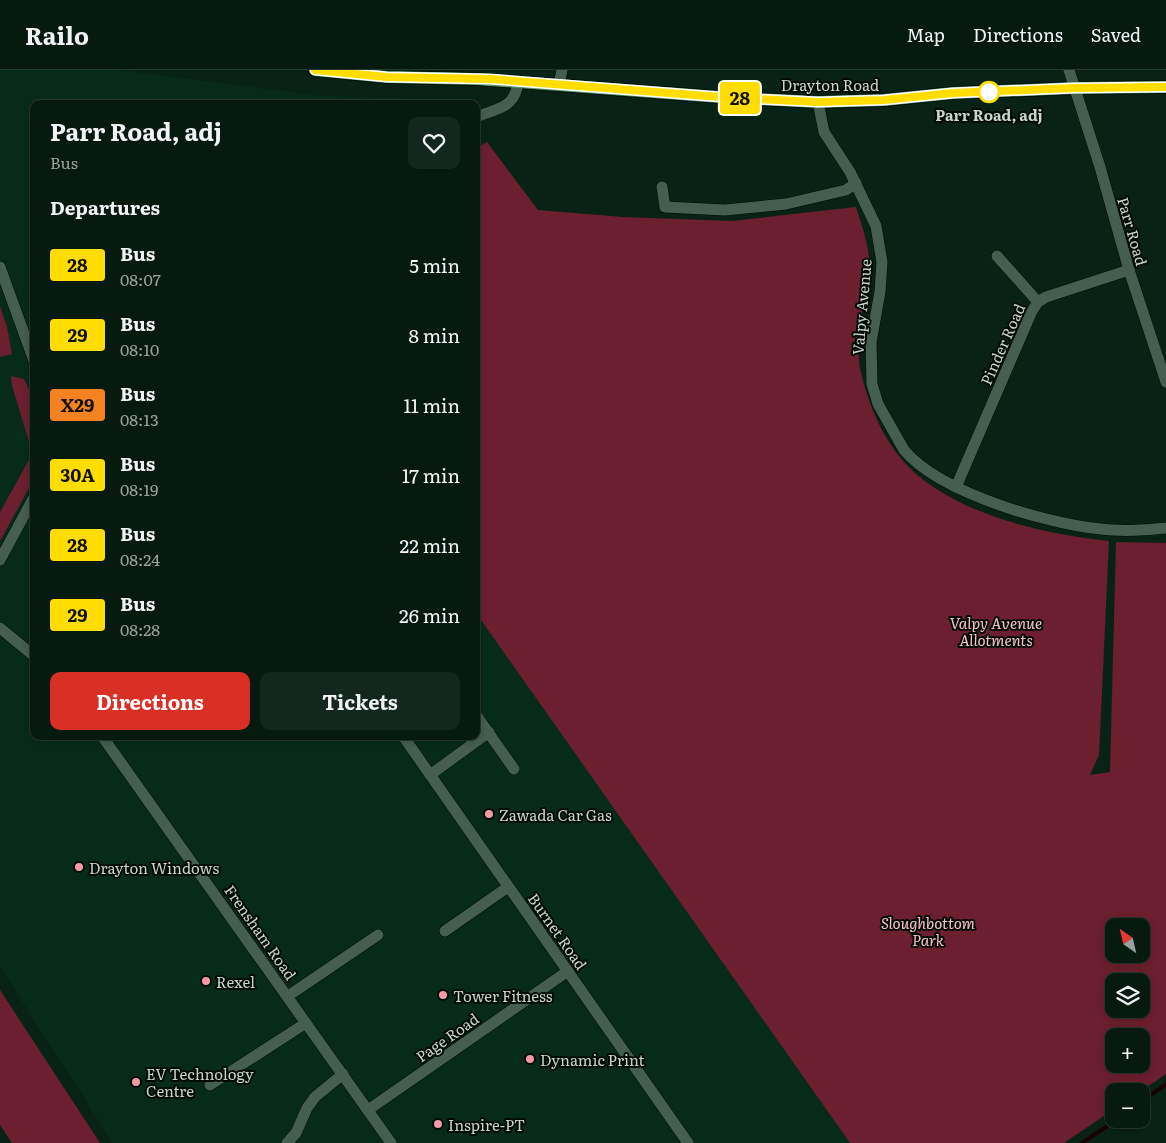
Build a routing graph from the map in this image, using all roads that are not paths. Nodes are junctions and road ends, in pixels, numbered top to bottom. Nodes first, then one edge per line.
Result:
1 (315, 70) edge
2 (562, 70) edge
3 (1069, 70) edge
4 (518, 81) junction
5 (559, 85) junction
6 (1166, 87) edge
7 (1074, 88) junction
8 (818, 102) junction
9 (480, 116) edge
10 (856, 184) junction
11 (662, 188) dead end
12 (997, 256) dead end
13 (0, 267) edge
14 (1129, 270) junction
15 (1038, 302) junction
16 (30, 350) edge
17 (1165, 378) edge
18 (956, 487) junction
19 (30, 504) edge
20 (1166, 528) edge
21 (0, 560) edge
22 (0, 628) edge
23 (30, 653) edge
24 (480, 720) edge
25 (489, 732) junction
26 (480, 739) edge
27 (105, 740) edge
28 (406, 740) edge
29 (478, 740) edge
30 (514, 769) dead end
31 (430, 775) junction
32 (508, 887) junction
33 (445, 931) dead end
34 (378, 935) dead end
35 (568, 971) junction
36 (288, 996) junction
37 (306, 1023) junction
38 (343, 1074) junction
39 (210, 1085) dead end
40 (368, 1110) junction
41 (286, 1143) edge
42 (392, 1143) edge
43 (688, 1143) edge

1 - 4 main road, Drayton Road
2 - 5 street
3 - 7 street, Parr Road
4 - 5 main road, Drayton Road
4 - 9 street
5 - 8 main road, Drayton Road
6 - 7 main road, Drayton Road
7 - 8 main road, Drayton Road
7 - 14 street, Parr Road
8 - 10 street, Valpy Avenue
10 - 11 street
10 - 18 street, Valpy Avenue
12 - 15 street
13 - 16 street
14 - 15 street, Pinder Road
14 - 17 street, Parr Road
15 - 18 street, Pinder Road
18 - 20 street, Valpy Avenue
19 - 21 street
22 - 23 street
24 - 25 street
25 - 26 street
25 - 30 street
27 - 36 street, Frensham Road
28 - 31 street, Burnet Road
29 - 31 street
31 - 32 street, Burnet Road
32 - 33 street
32 - 35 street, Burnet Road
34 - 36 street
35 - 40 street, Page Road
35 - 43 street, Burnet Road
36 - 37 street, Frensham Road
37 - 38 street, Frensham Road
37 - 39 street
38 - 40 street, Frensham Road
38 - 41 street
40 - 42 street, Frensham Road

